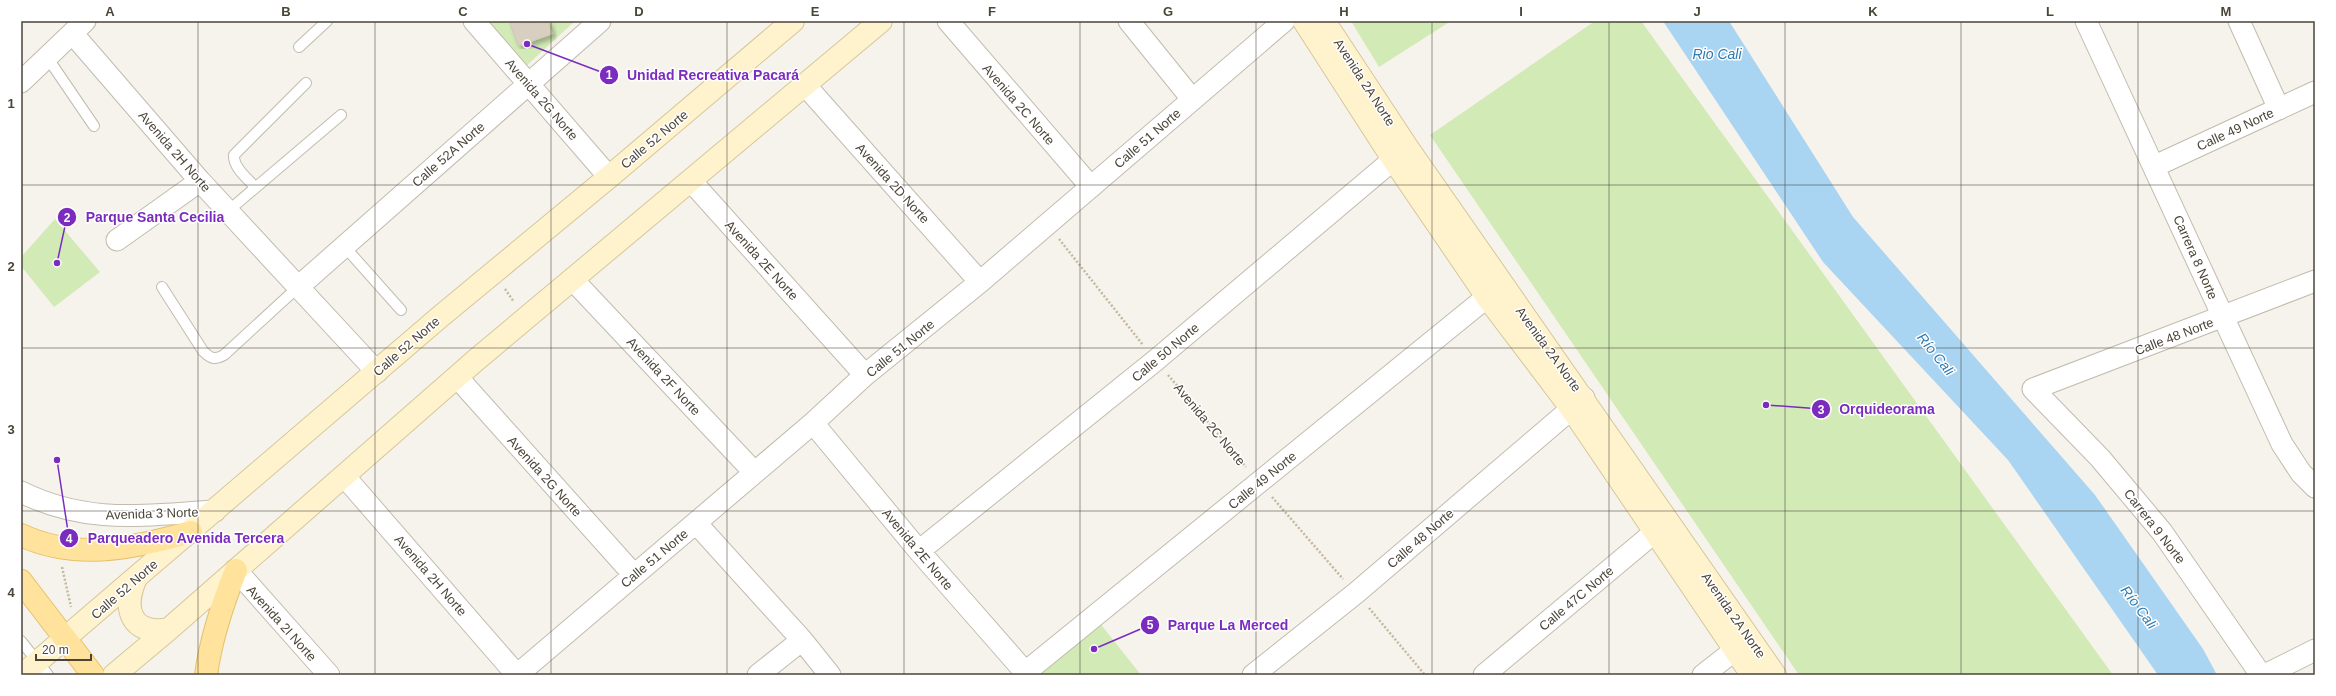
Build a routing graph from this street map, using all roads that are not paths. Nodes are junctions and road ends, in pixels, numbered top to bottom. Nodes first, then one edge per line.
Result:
1 (327, 21) edge
2 (474, 21) edge
3 (600, 21) edge
4 (793, 21) edge
5 (881, 21) edge
6 (948, 21) edge
7 (1129, 21) edge
8 (1284, 21) edge
9 (1304, 21) edge
10 (1324, 21) edge
11 (2086, 21) edge
12 (2239, 21) edge
13 (79, 28) edge
14 (299, 47) dead end
15 (47, 58) junction
16 (21, 82) edge
17 (306, 83) dead end
18 (528, 84) junction
19 (805, 85) junction
20 (2315, 92) edge
21 (1192, 99) junction
22 (2279, 109) junction
23 (341, 115) dead end
24 (94, 126) dead end
25 (1400, 153) junction
26 (2155, 166) junction
27 (609, 177) junction
28 (200, 181) junction
29 (691, 181) junction
30 (255, 187) junction
31 (1091, 187) junction
32 (228, 211) junction
33 (117, 240) dead end
34 (344, 246) junction
35 (573, 280) junction
36 (2315, 281) edge
37 (980, 282) junction
38 (162, 287) dead end
39 (297, 288) junction
40 (1495, 291) junction
41 (400, 310) dead end
42 (2223, 318) junction
43 (376, 372) junction
44 (865, 376) junction
45 (457, 377) junction
46 (2033, 390) joint
47 (1578, 403) junction
48 (813, 423) junction
49 (754, 472) junction
50 (344, 476) junction
51 (2315, 487) edge
52 (21, 492) edge
53 (216, 511) junction
54 (696, 522) junction
55 (1661, 527) junction
56 (191, 532) junction
57 (21, 535) edge
58 (919, 551) junction
59 (236, 570) junction
60 (634, 575) junction
61 (136, 578) junction
62 (21, 581) edge
63 (169, 629) junction
64 (73, 632) junction
65 (802, 640) junction
66 (21, 641) edge
67 (1743, 643) junction
68 (2315, 650) edge
69 (36, 670) edge
70 (1023, 674) edge
71 (93, 675) edge
72 (114, 675) edge
73 (206, 675) edge
74 (329, 675) edge
75 (517, 675) edge
76 (758, 675) edge
77 (830, 675) edge
78 (1253, 675) edge
79 (1484, 675) edge
80 (1703, 675) edge
81 (1752, 675) edge
82 (1776, 675) edge
83 (2261, 675) edge
84 (2265, 675) edge

1 - 14 lane
2 - 18 street, Avenida 2G Norte
3 - 18 street, Calle 52A Norte
4 - 27 main road, Calle 52 Norte
5 - 19 main road
6 - 31 street, Avenida 2C Norte
7 - 21 street
8 - 21 street, Calle 51 Norte
9 - 25 main road, Avenida 2A Norte
10 - 25 main road, Avenida 2A Norte
11 - 26 street, Carrera 8 Norte
12 - 22 street
13 - 15 street
13 - 28 street, Avenida 2H Norte
15 - 16 street
15 - 24 lane
17 - 30 lane
18 - 27 street, Avenida 2G Norte
18 - 34 street, Calle 52A Norte
19 - 29 main road
19 - 37 street, Avenida 2D Norte
20 - 22 street, Calle 49 Norte
21 - 31 street, Calle 51 Norte
22 - 26 street, Calle 49 Norte
23 - 30 lane
25 - 40 main road, Avenida 2A Norte
25 - 58 street, Calle 50 Norte
26 - 42 street, Carrera 8 Norte
27 - 43 main road, Calle 52 Norte
28 - 32 street, Avenida 2H Norte
28 - 33 street
29 - 35 main road
29 - 44 street, Avenida 2E Norte
30 - 32 lane
31 - 37 street, Calle 51 Norte
32 - 39 street, Avenida 2H Norte
34 - 39 street, Calle 52A Norte
34 - 41 lane
35 - 45 main road
35 - 49 street, Avenida 2F Norte
36 - 42 street, Calle 48 Norte
37 - 44 street, Calle 51 Norte
38 - 39 lane
39 - 43 street, Avenida 2H Norte
40 - 47 main road, Avenida 2A Norte
40 - 70 street, Calle 49 Norte
42 - 46 street, Calle 48 Norte
42 - 51 street, Carrera 8 Norte
43 - 53 main road, Calle 52 Norte
44 - 48 street, Calle 51 Norte
45 - 50 main road
45 - 60 street, Avenida 2G Norte
46 - 83 street, Carrera 9 Norte
47 - 55 main road, Avenida 2A Norte
47 - 78 street, Calle 48 Norte
48 - 49 street, Calle 51 Norte
48 - 58 street, Avenida 2E Norte
49 - 54 street, Calle 51 Norte
50 - 59 main road
50 - 75 street, Avenida 2H Norte
52 - 53 street, Avenida 3 Norte
53 - 56 main road, Calle 52 Norte
54 - 60 street, Calle 51 Norte
54 - 65 street
55 - 67 main road, Avenida 2A Norte
55 - 79 street, Calle 47C Norte
56 - 57 main road
56 - 61 main road, Calle 52 Norte
58 - 70 street, Avenida 2E Norte
59 - 63 main road
59 - 73 main road
59 - 74 street, Avenida 2I Norte
60 - 75 street, Calle 51 Norte
61 - 63 main road
61 - 64 main road, Calle 52 Norte
62 - 64 main road
63 - 72 main road
64 - 69 main road, Calle 52 Norte
64 - 71 main road
65 - 76 street
65 - 77 street
66 - 69 lane
67 - 80 street
67 - 81 main road, Avenida 2A Norte
67 - 82 main road, Avenida 2A Norte
68 - 84 street

